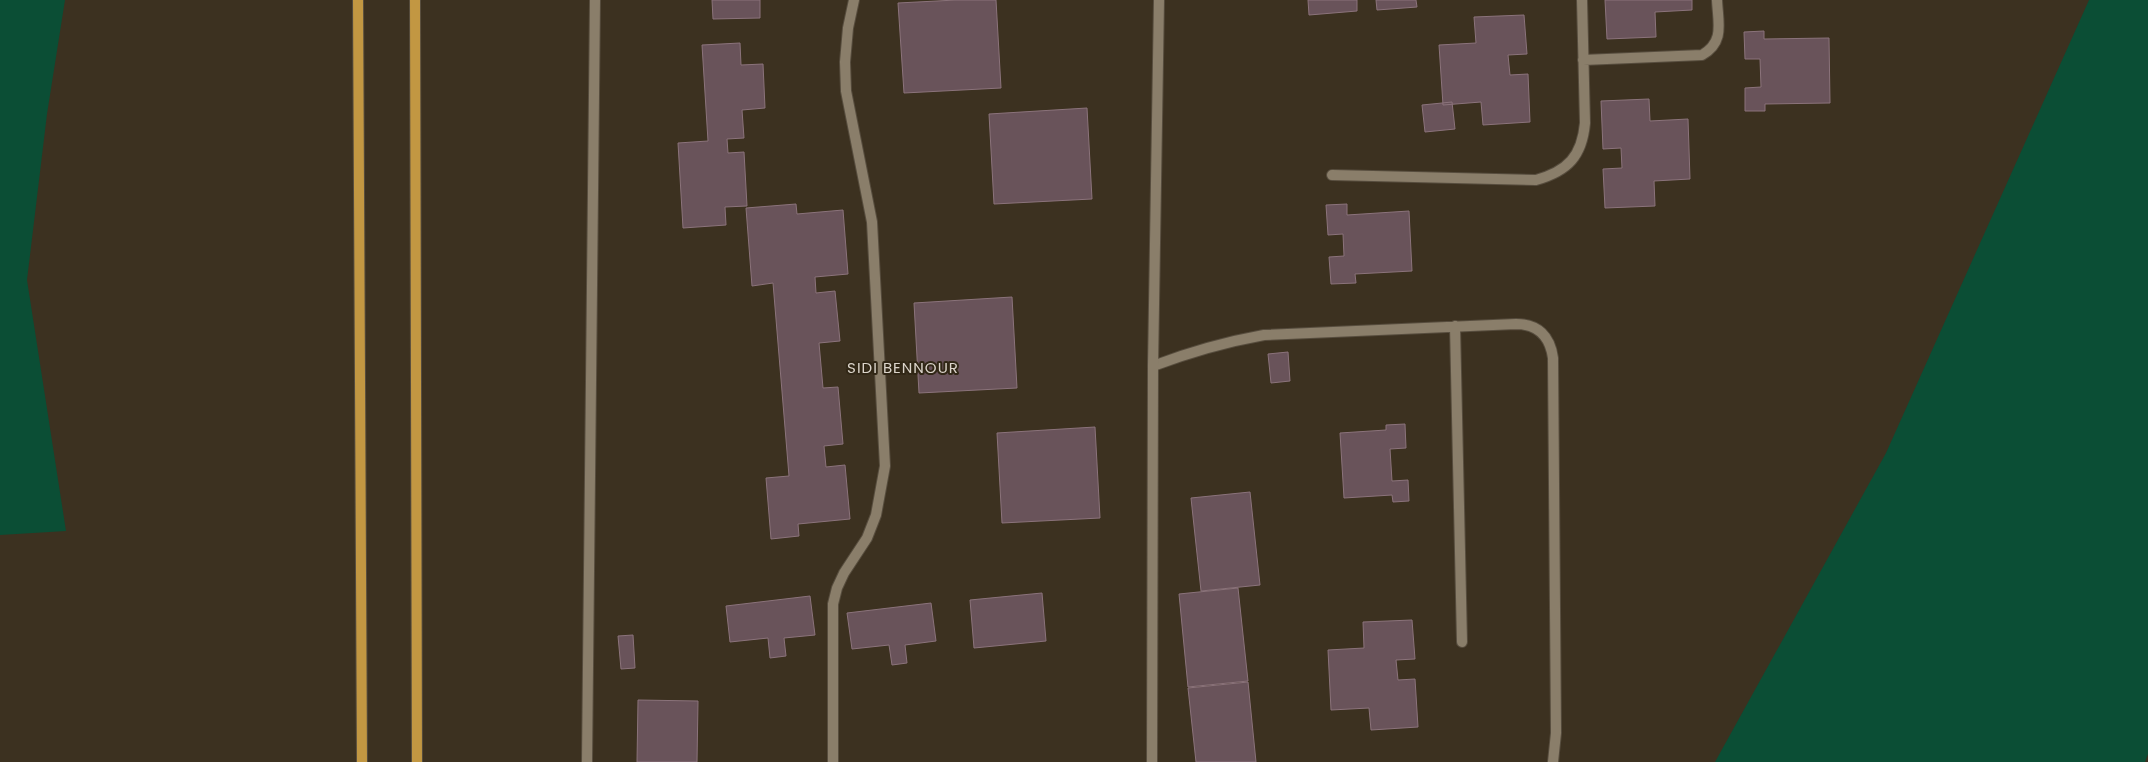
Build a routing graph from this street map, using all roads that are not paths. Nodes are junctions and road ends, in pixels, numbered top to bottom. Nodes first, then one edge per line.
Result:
1 (358, 0) edge
2 (415, 0) edge
3 (595, 0) edge
4 (854, 0) edge
5 (1159, 0) edge
6 (1582, 0) edge
7 (1717, 0) edge
8 (1583, 60) junction
9 (1332, 175) dead end
10 (1455, 326) junction
11 (1153, 366) junction
12 (1462, 642) dead end
13 (362, 762) edge
14 (417, 762) edge
15 (587, 762) edge
16 (834, 762) edge
17 (1152, 762) edge
18 (1553, 762) edge

1 - 13 main road
2 - 14 main road
3 - 15 street
4 - 16 street
5 - 11 street
6 - 8 street
7 - 8 street
8 - 9 street
10 - 11 street
10 - 12 street
10 - 18 street
11 - 17 street

